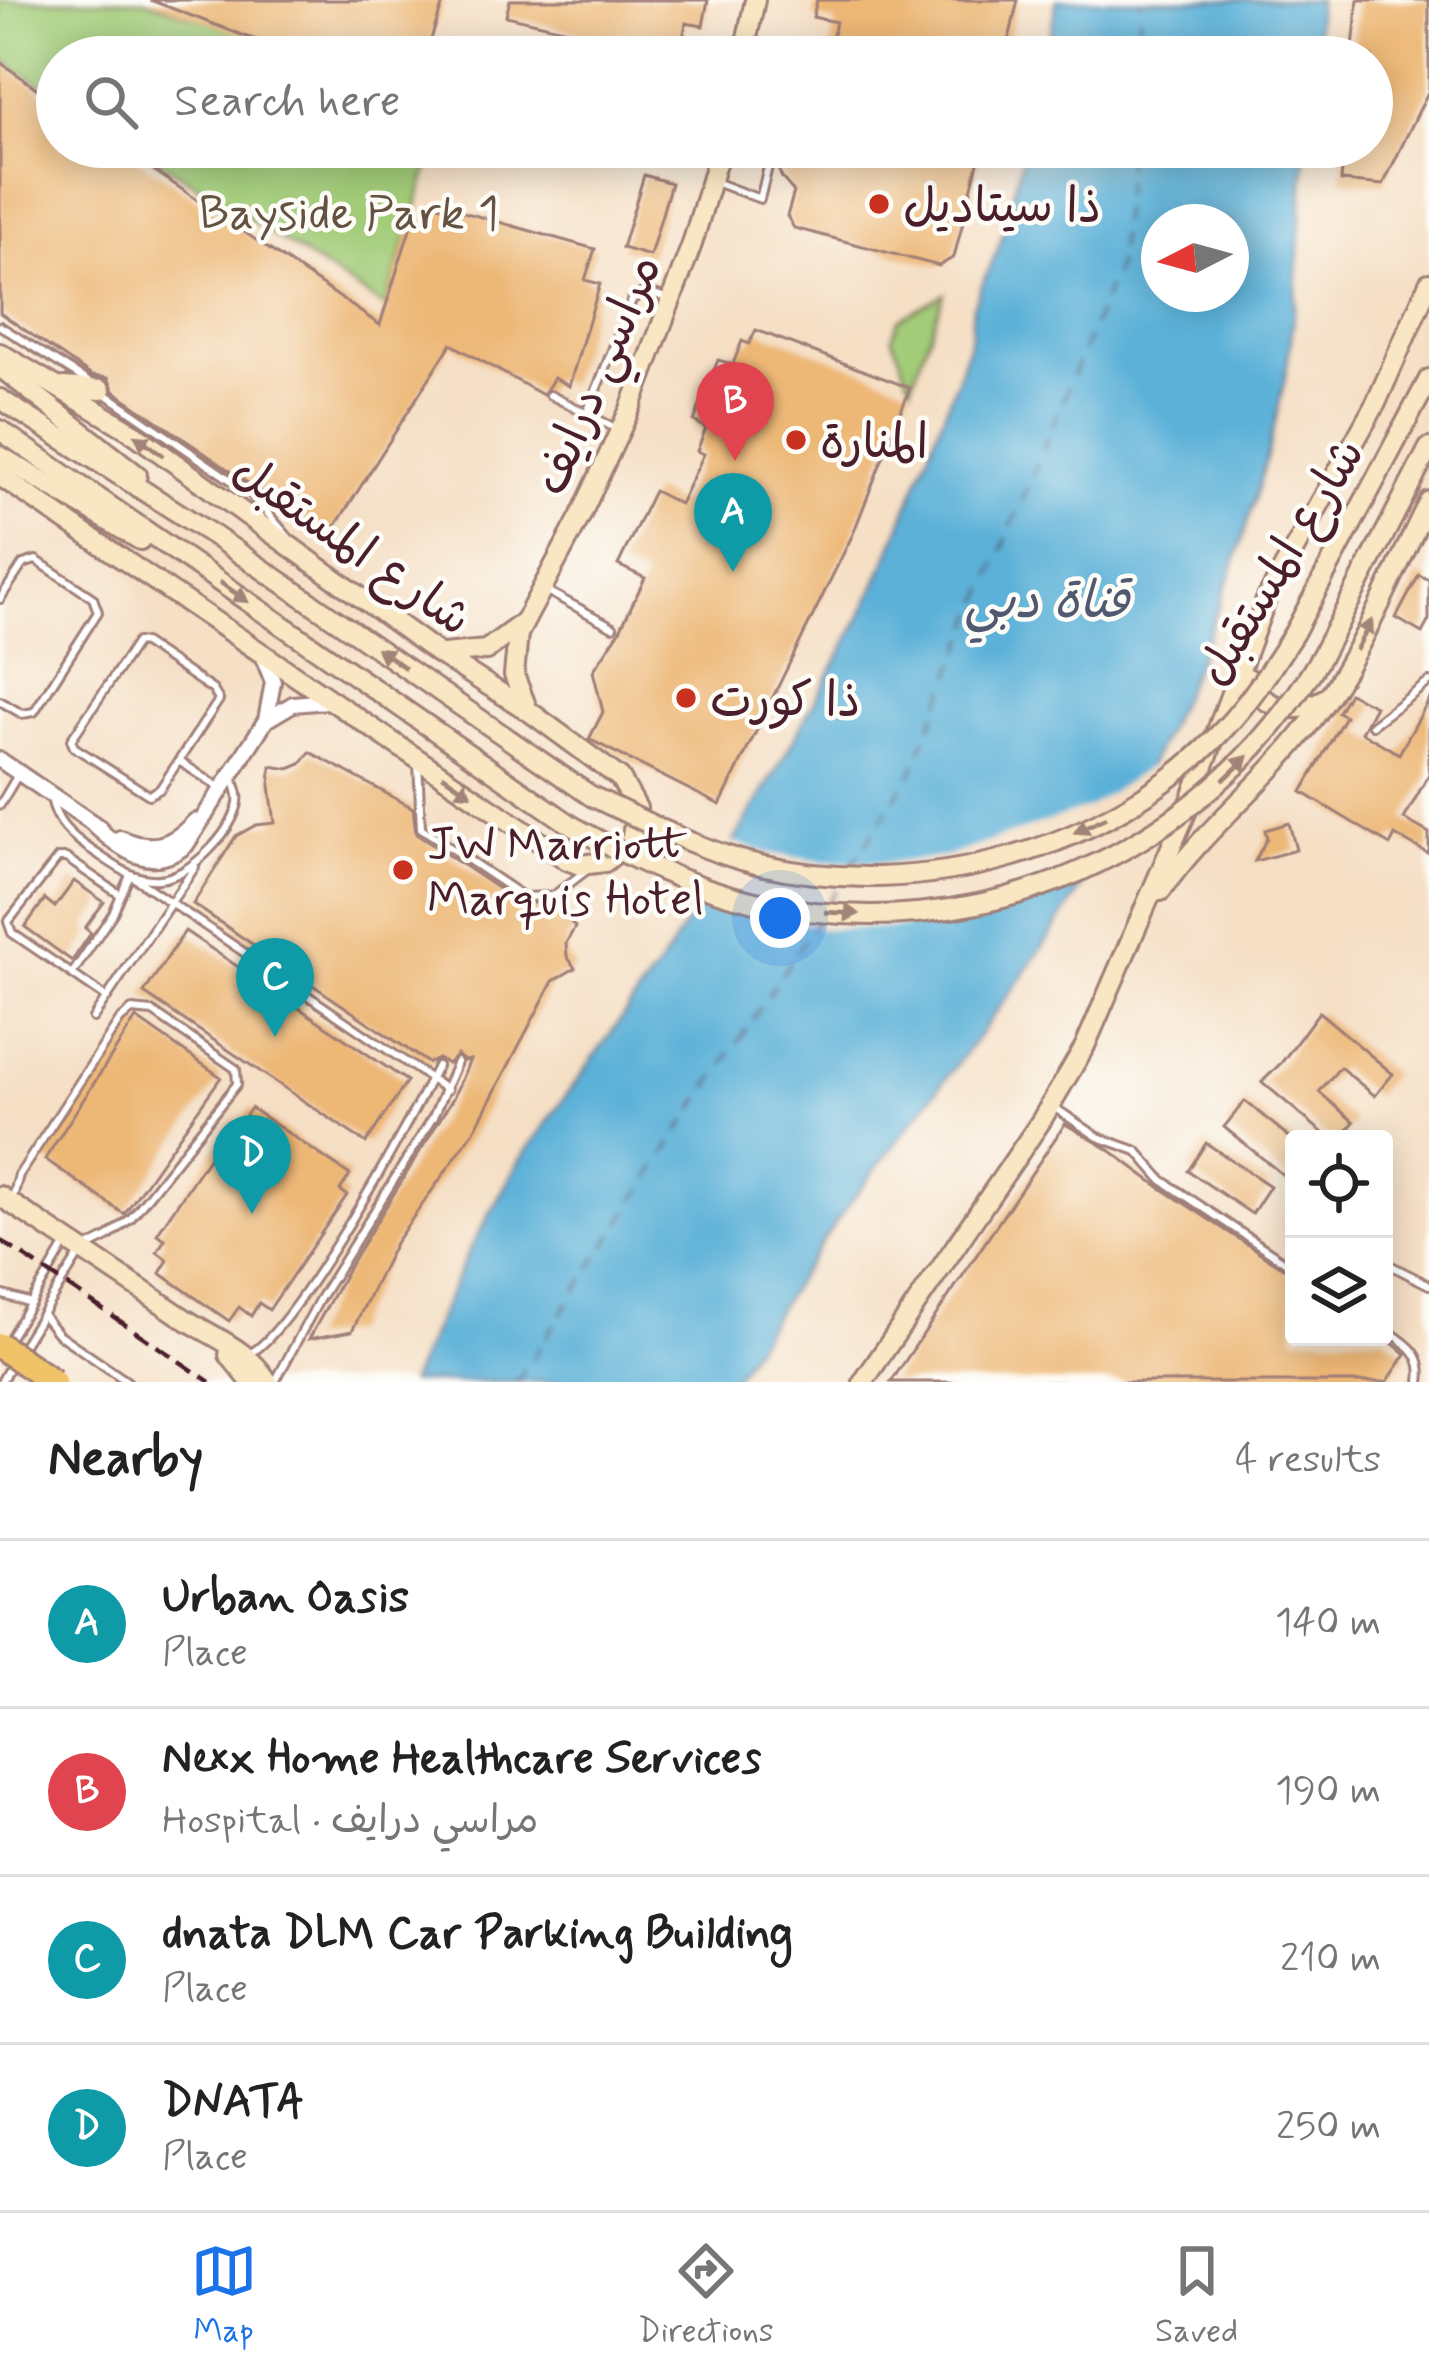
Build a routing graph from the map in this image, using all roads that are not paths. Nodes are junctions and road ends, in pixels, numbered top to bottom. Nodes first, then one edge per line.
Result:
1 (756, 5) edge
2 (748, 36) edge
3 (715, 168) edge
4 (768, 168) edge
5 (711, 180) junction
6 (1429, 283) edge
7 (672, 300) junction
8 (1429, 316) edge
9 (0, 326) edge
10 (0, 352) edge
11 (0, 367) edge
12 (1429, 379) edge
13 (59, 386) junction
14 (101, 391) junction
15 (550, 395) dead end
16 (0, 400) edge
17 (1376, 403) junction
18 (586, 413) junction
19 (0, 430) edge
20 (621, 430) junction
21 (1429, 448) edge
22 (0, 457) edge
23 (5, 482) edge
24 (1429, 501) edge
25 (216, 537) junction
26 (296, 552) junction
27 (195, 565) junction
28 (544, 589) junction
29 (0, 599) edge
30 (523, 622) junction
31 (614, 627) dead end
32 (256, 648) junction
33 (439, 654) junction
34 (1244, 662) junction
35 (1429, 682) edge
36 (1328, 696) junction
37 (0, 700) edge
38 (339, 703) junction
39 (530, 712) junction
40 (266, 720) junction
41 (1372, 725) dead end
42 (418, 759) junction
43 (0, 760) edge
44 (179, 761) junction
45 (19, 773) junction
46 (230, 773) junction
47 (216, 794) junction
48 (50, 795) junction
49 (0, 805) edge
50 (198, 862) junction
51 (594, 865) junction
52 (130, 875) junction
53 (119, 894) junction
54 (172, 902) junction
55 (1139, 926) junction
56 (72, 974) junction
57 (107, 998) junction
58 (93, 1018) dead end
59 (457, 1062) dead end
60 (437, 1066) dead end
61 (430, 1081) junction
62 (447, 1090) junction
63 (1051, 1105) junction
64 (6, 1200) edge
65 (355, 1210) junction
66 (368, 1219) junction
67 (75, 1246) junction
68 (1285, 1262) edge
69 (1393, 1267) edge
70 (1429, 1285) edge
71 (0, 1294) edge
72 (31, 1303) junction
73 (41, 1313) junction
74 (188, 1322) junction
75 (1393, 1335) edge
76 (0, 1350) edge
77 (246, 1355) junction
78 (871, 1379) edge
79 (1, 1382) edge
80 (53, 1382) edge
81 (128, 1382) edge
82 (251, 1382) edge
83 (271, 1382) edge
84 (1420, 1382) edge

1 - 2 street
3 - 5 street, مراسي درايف
4 - 5 lane
5 - 7 street, مراسي درايف
6 - 17 street
7 - 18 lane
7 - 20 street, مراسي درايف
8 - 17 street
9 - 14 lane
10 - 13 street, شارع المستقبل
11 - 25 street
12 -> 25 street, شارع المستقبل, bridge
13 - 14 street
26 -> 13 street, شارع المستقبل
14 - 26 lane
15 - 18 lane
16 - 25 street, شارع المستقبل
17 - 34 street
18 - 20 lane
19 - 27 street, شارع المستقبل
20 - 28 street, مراسي درايف
27 -> 21 street, شارع المستقبل, bridge
22 - 27 street
23 - 32 street
36 -> 24 street
26 - 33 street, شارع المستقبل
28 - 30 street, مراسي درايف
28 - 31 lane
29 - 37 lane
30 - 33 street, مراسي درايف
30 - 39 street, مراسي درايف
32 - 38 street
32 - 40 street
33 - 39 street, شارع المستقبل
34 - 36 street
34 - 55 street
35 - 41 lane
36 - 55 street
38 - 40 street
38 - 42 street
39 - 51 street, شارع المستقبل
40 - 46 street
42 -> 51 street
42 - 51 lane
43 - 45 street
44 - 44 lane
44 - 47 lane
45 - 48 street
45 - 49 lane
46 - 47 street
46 - 50 lane
47 - 48 street
48 - 52 lane
50 - 52 lane
50 - 54 lane
52 - 53 lane
52 - 54 lane
53 - 56 lane
53 - 56 lane
54 - 57 lane
54 - 61 lane
55 - 63 street
56 - 57 lane
57 - 58 lane
59 - 62 lane
60 - 61 lane
61 - 62 lane
61 - 65 lane
62 - 66 lane
63 - 68 lane
63 - 78 street
64 - 67 street
64 - 67 lane
65 - 66 lane
65 - 77 lane
66 - 83 lane
67 - 72 lane
67 - 73 lane
67 - 74 street
69 - 70 lane
71 - 72 lane
72 - 76 lane
73 - 79 lane
73 - 81 lane
74 - 77 street
74 - 82 street
75 - 84 lane
76 - 80 highway, bridge
77 - 83 street

